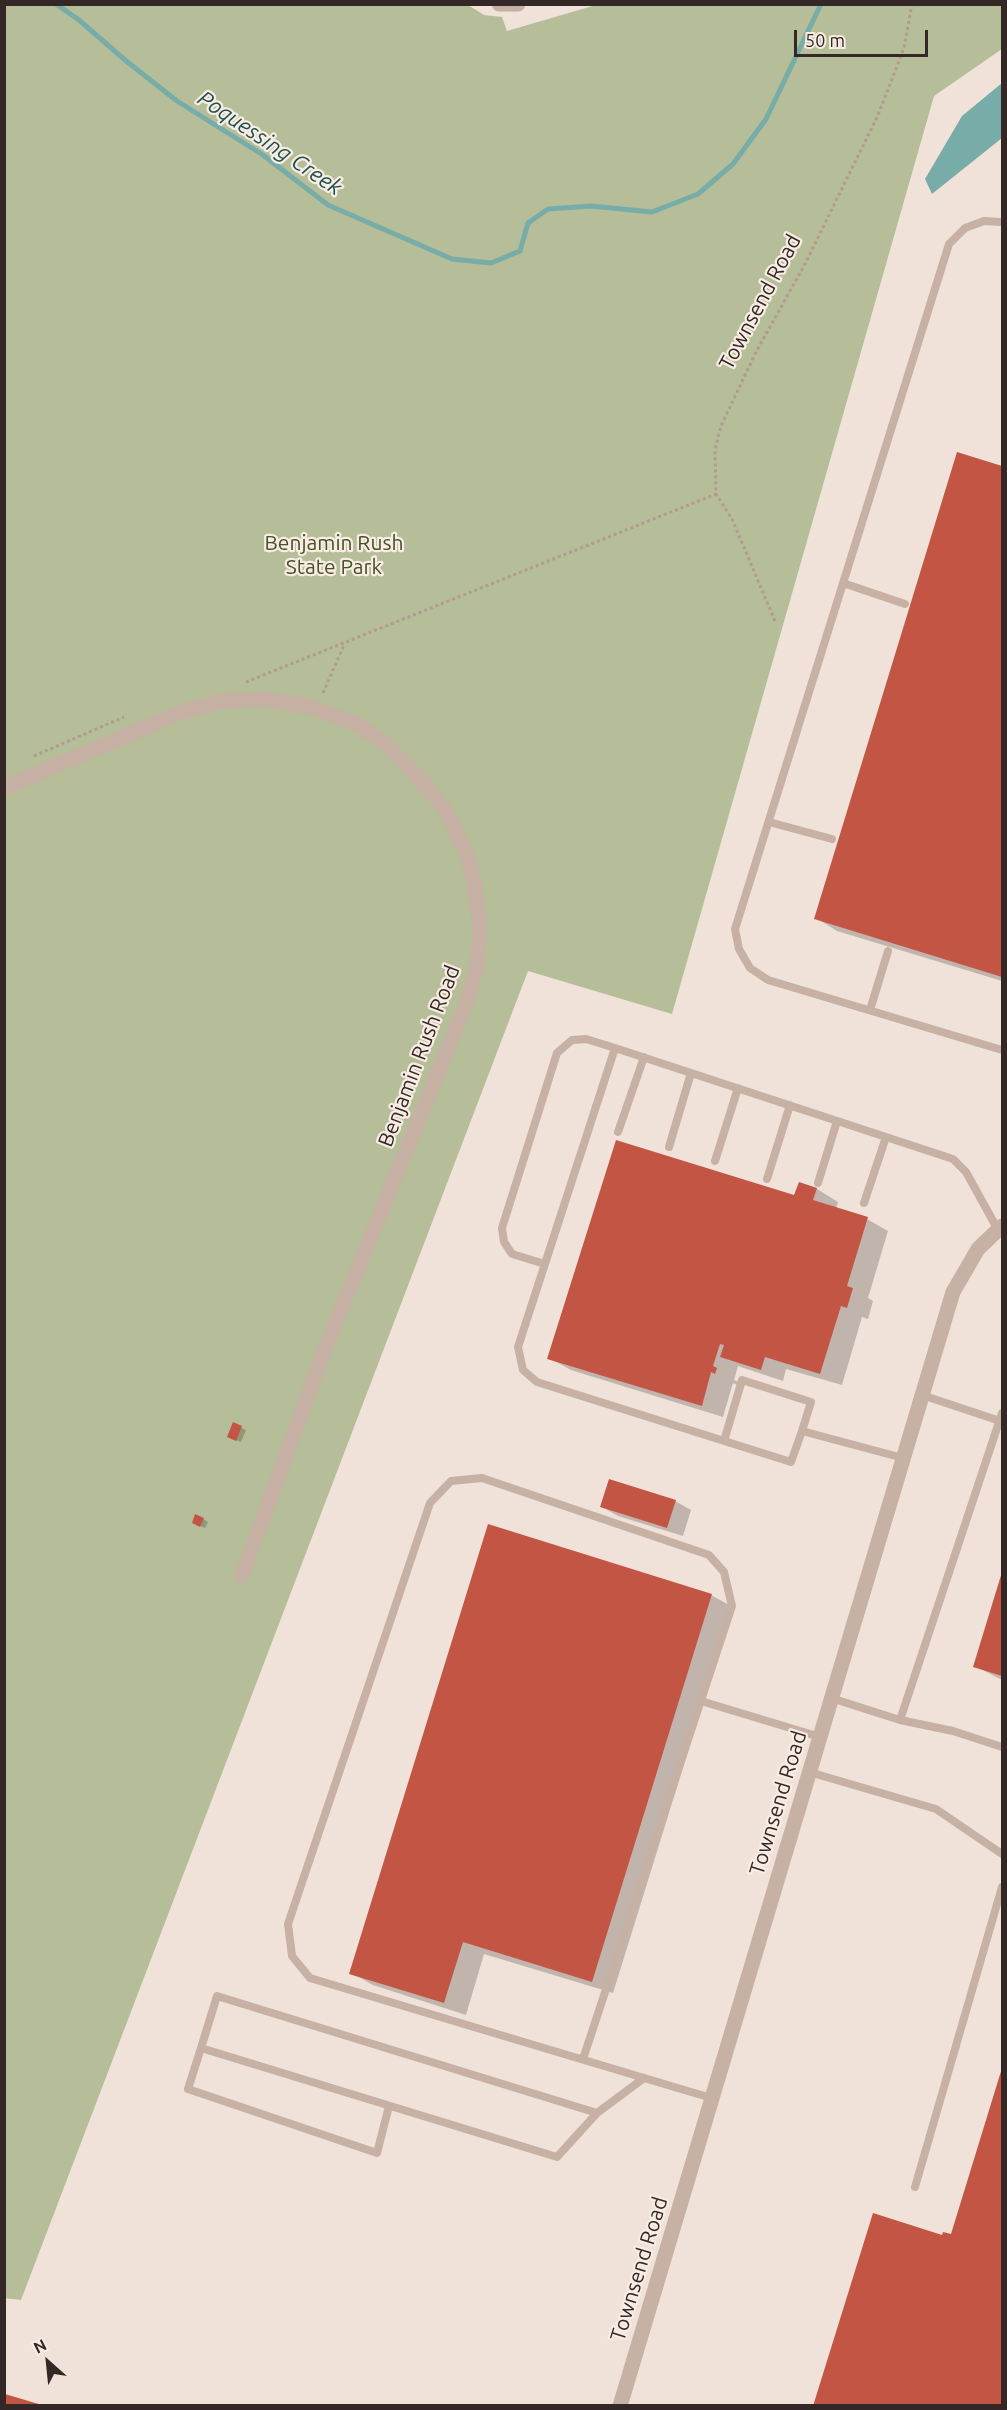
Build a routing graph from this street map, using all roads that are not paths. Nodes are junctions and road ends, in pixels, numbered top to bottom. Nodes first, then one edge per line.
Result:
1 (499, 4) edge
2 (518, 4) edge
3 (1002, 222) edge
4 (843, 583) junction
5 (904, 604) dead end
6 (4, 788) edge
7 (769, 822) junction
8 (832, 839) dead end
9 (888, 951) dead end
10 (870, 1010) junction
11 (615, 1048) junction
12 (1002, 1050) edge
13 (644, 1057) junction
14 (691, 1073) junction
15 (738, 1088) junction
16 (789, 1105) junction
17 (837, 1121) junction
18 (618, 1132) dead end
19 (886, 1137) junction
20 (669, 1147) dead end
21 (715, 1161) dead end
22 (767, 1179) dead end
23 (818, 1183) dead end
24 (864, 1203) dead end
25 (1000, 1229) edge
26 (545, 1264) junction
27 (922, 1395) junction
28 (1001, 1417) edge
29 (802, 1431) junction
30 (724, 1441) junction
31 (903, 1458) junction
32 (242, 1575) dead end
33 (831, 1698) junction
34 (701, 1701) junction
35 (900, 1720) junction
36 (820, 1737) junction
37 (1002, 1747) edge
38 (809, 1772) junction
39 (1002, 1854) edge
40 (1002, 1887) edge
41 (201, 2048) junction
42 (583, 2059) junction
43 (644, 2078) junction
44 (712, 2098) junction
45 (389, 2106) junction
46 (597, 2113) junction
47 (915, 2187) dead end
48 (620, 2406) edge

1 - 2 street
3 - 4 lane
4 - 5 lane
4 - 7 lane
6 - 32 street, Benjamin Rush Road
7 - 8 lane
7 - 10 lane
9 - 10 lane
10 - 12 lane
11 - 13 lane
11 - 26 lane
11 - 26 lane
13 - 14 lane
13 - 18 lane
14 - 15 lane
14 - 20 lane
15 - 16 lane
15 - 21 lane
16 - 17 lane
16 - 22 lane
17 - 19 lane
17 - 23 lane
19 - 24 lane
19 - 25 lane
25 - 27 street, Townsend Road
26 - 30 lane
27 - 28 lane
27 - 31 street, Townsend Road
28 - 35 lane
29 - 30 lane
29 - 30 lane
29 - 31 lane
31 - 33 street, Townsend Road
33 - 35 lane
33 - 36 street, Townsend Road
34 - 36 lane
34 - 42 lane
34 - 42 lane
35 - 37 lane
36 - 38 street, Townsend Road
38 - 39 lane
38 - 44 street, Townsend Road
40 - 47 lane
41 - 45 lane
41 - 45 lane
41 - 46 lane
42 - 43 lane
43 - 44 lane
43 - 46 lane
44 - 48 street, Townsend Road
45 - 46 lane

